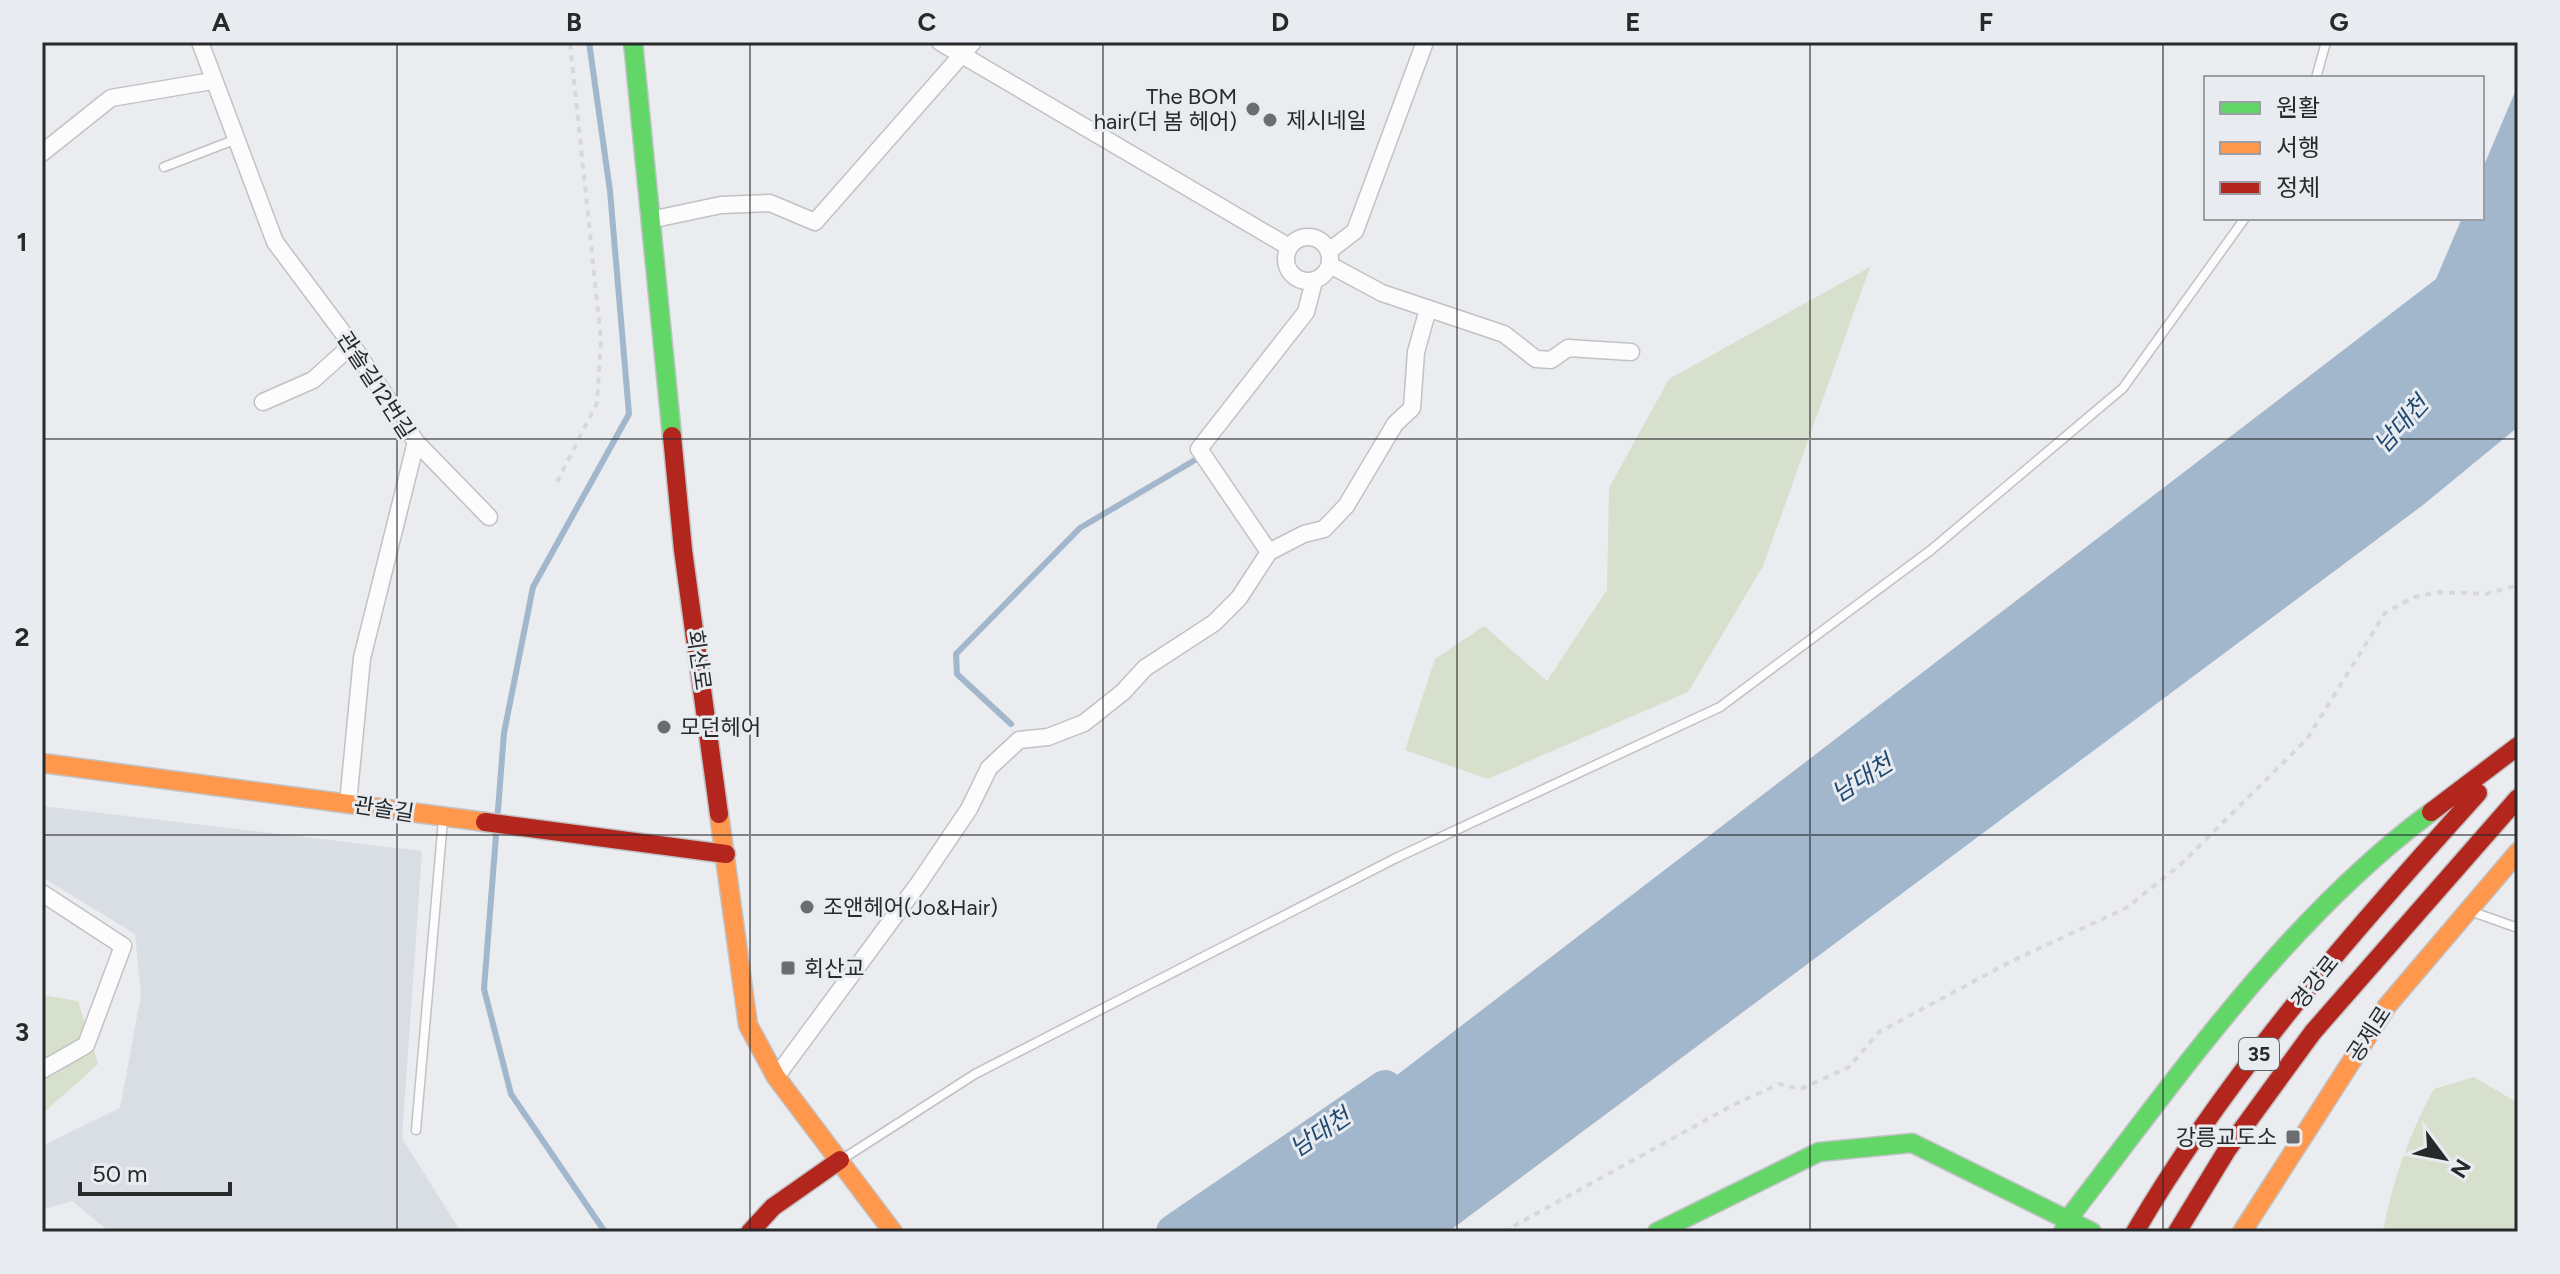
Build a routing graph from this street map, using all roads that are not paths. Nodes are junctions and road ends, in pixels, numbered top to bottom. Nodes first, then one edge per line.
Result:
1 (200, 42) edge
2 (633, 42) edge
3 (940, 42) edge
4 (973, 42) edge
5 (1425, 42) edge
6 (2326, 42) edge
7 (963, 56) junction
8 (2317, 76) edge
9 (212, 81) junction
10 (234, 140) junction
11 (42, 153) edge
12 (164, 167) dead end
13 (650, 220) junction
14 (2244, 220) edge
15 (1289, 247) junction
16 (1330, 258) junction
17 (1314, 281) junction
18 (1428, 309) junction
19 (352, 345) junction
20 (1631, 352) dead end
21 (263, 402) dead end
22 (416, 442) junction
23 (489, 517) dead end
24 (1269, 552) junction
25 (2518, 749) edge
26 (42, 763) edge
27 (2518, 798) edge
28 (348, 803) junction
29 (443, 819) junction
30 (2518, 852) edge
31 (726, 854) junction
32 (42, 893) edge
33 (2466, 910) junction
34 (2518, 928) edge
35 (42, 1070) edge
36 (776, 1077) junction
37 (416, 1130) dead end
38 (840, 1160) junction
39 (2066, 1226) edge
40 (750, 1232) edge
41 (893, 1232) edge
42 (1657, 1232) edge
43 (2092, 1232) edge
44 (2135, 1232) edge
45 (2177, 1232) edge
46 (2242, 1232) edge

1 - 9 street, 관솔길12번길
2 - 13 main road, 회산로
3 - 7 street
4 - 7 street
5 - 16 street
6 - 8 lane
7 - 13 street
7 - 15 street
9 - 10 street, 관솔길12번길
9 - 11 street
10 - 12 lane
10 - 19 street, 관솔길12번길
13 - 31 main road, 회산로
14 - 38 lane
15 - 16 street
15 - 17 street
16 - 17 street
16 - 18 street
17 - 24 street
18 - 20 street
18 - 24 street
19 - 21 street
19 - 22 street, 관솔길12번길
22 - 23 street
22 - 28 street, 관솔길12번길
24 - 36 street
25 - 39 main road
25 - 44 main road, 경강로 / 35
26 - 28 main road, 관솔길
27 - 45 main road, 경강로
28 - 29 main road, 관솔길
29 - 31 main road, 관솔길
29 - 37 lane
30 - 33 main road, 공제로
31 - 36 main road, 회산로
32 - 35 street
33 - 34 lane
33 - 46 main road, 공제로
36 - 38 main road, 회산로
38 - 40 main road
38 - 41 main road, 회산로
39 - 42 main road
39 - 43 main road

